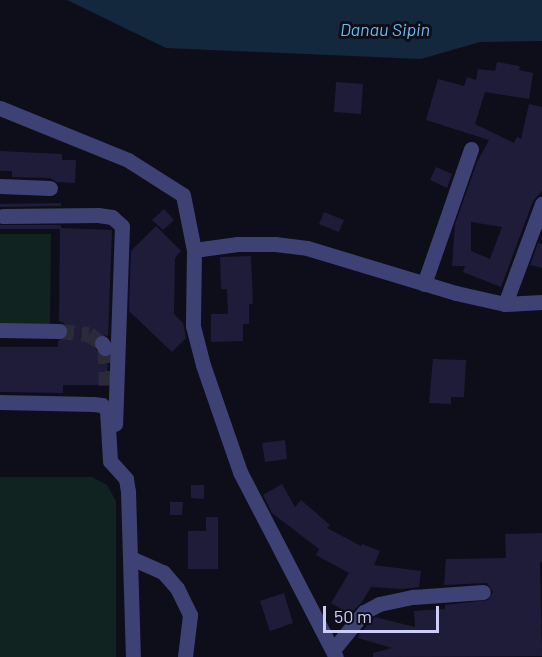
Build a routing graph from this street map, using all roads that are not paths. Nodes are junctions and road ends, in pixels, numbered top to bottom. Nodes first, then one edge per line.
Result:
1 (0, 108) edge
2 (471, 149) dead end
3 (0, 186) edge
4 (50, 188) dead end
5 (542, 204) edge
6 (3, 216) dead end
7 (194, 250) junction
8 (424, 284) junction
9 (542, 302) edge
10 (505, 304) junction
11 (0, 330) edge
12 (58, 331) tunnel mouth
13 (106, 385) tunnel mouth
14 (0, 402) edge
15 (107, 410) junction
16 (115, 444) dead end
17 (131, 558) junction
18 (483, 592) dead end
19 (334, 654) edge
20 (133, 657) edge
21 (185, 657) edge

1 - 7 street
2 - 8 street
3 - 4 street
5 - 10 street
6 - 16 street
7 - 8 street
7 - 19 street
8 - 10 street
9 - 10 street
11 - 12 street
13 - 15 street
14 - 15 street
15 - 17 street
17 - 20 street
17 - 21 street
18 - 19 street

